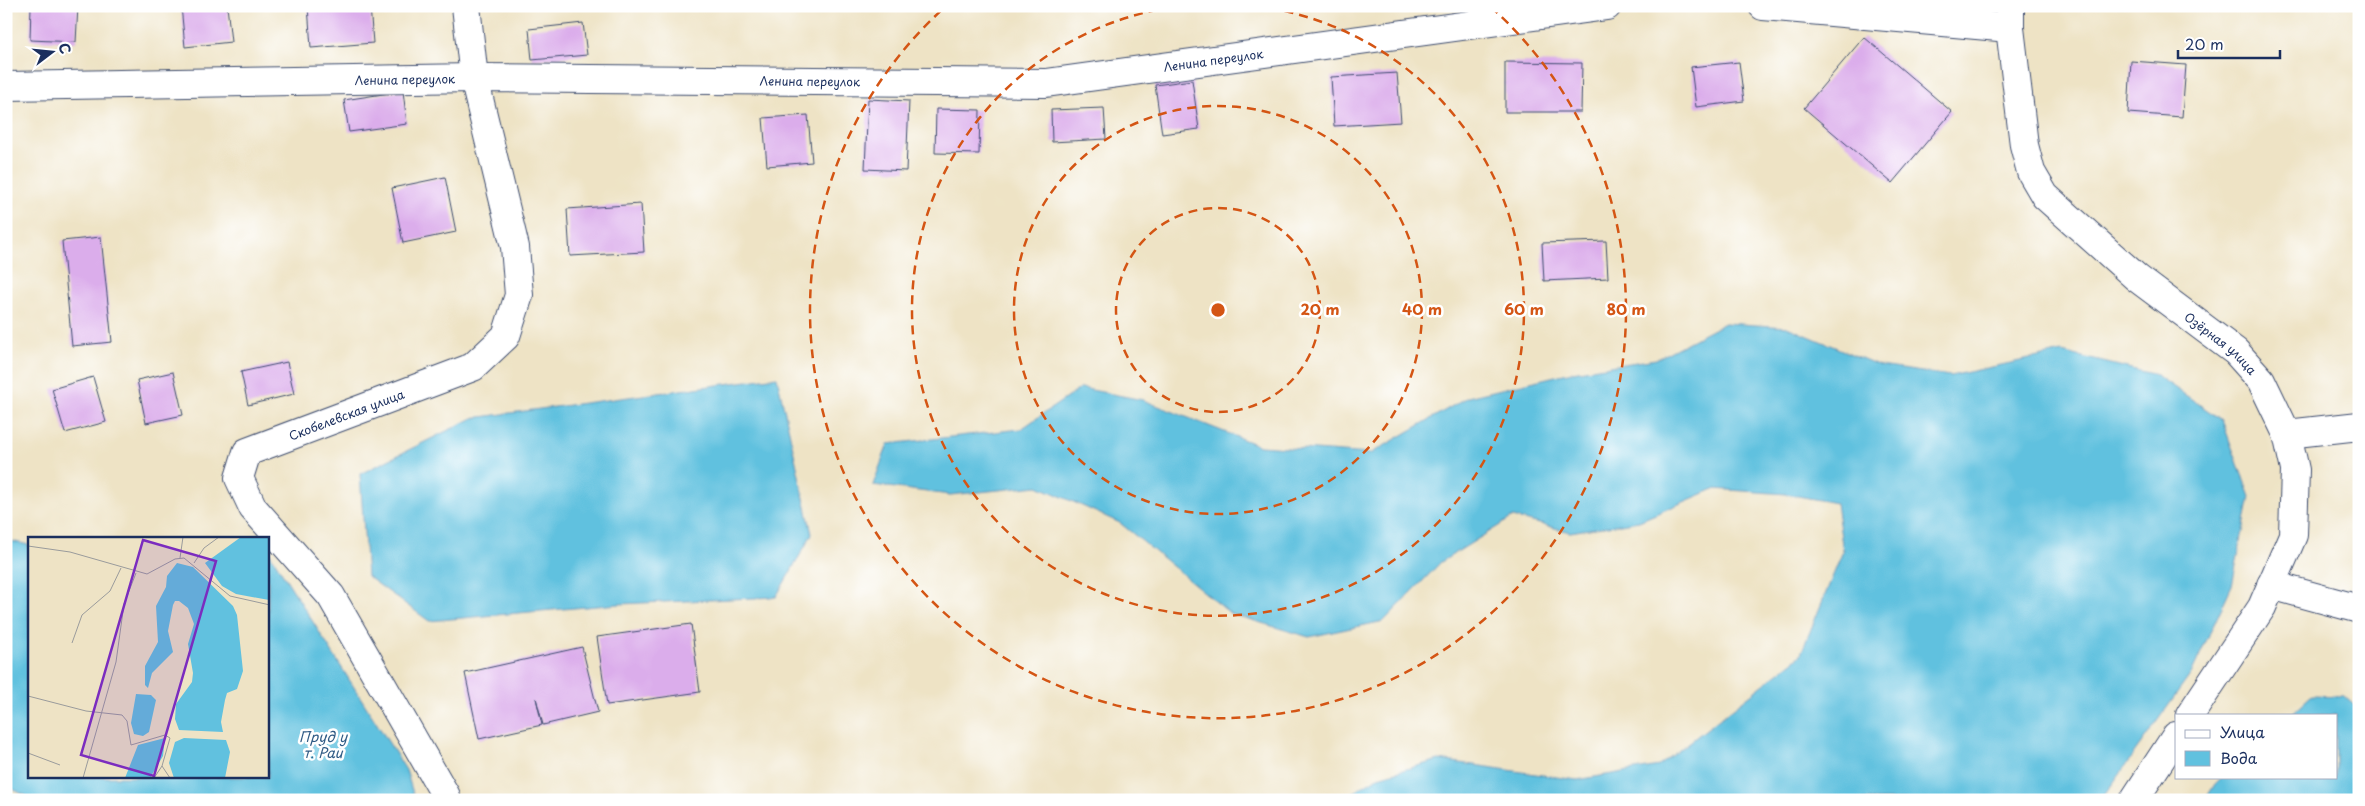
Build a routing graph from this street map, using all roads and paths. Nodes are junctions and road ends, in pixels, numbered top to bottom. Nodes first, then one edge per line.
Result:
1 (466, 6) edge
2 (1607, 6) edge
3 (1763, 6) edge
4 (2010, 17) edge
5 (474, 78) junction
6 (6, 86) edge
7 (2359, 426) edge
8 (2287, 434) junction
9 (2271, 586) junction
10 (2359, 609) edge
11 (2191, 714) edge
12 (2175, 738) edge
13 (445, 800) edge
14 (2134, 800) edge

1 - 5 street, Скобелевская улица
2 - 5 street, Ленина переулок
3 - 4 street
4 - 8 street, Озёрная улица
5 - 6 street, Ленина переулок
5 - 13 street, Скобелевская улица
7 - 8 street
8 - 9 street, Озёрная улица
9 - 10 street
9 - 11 street, Озёрная улица
12 - 14 street

